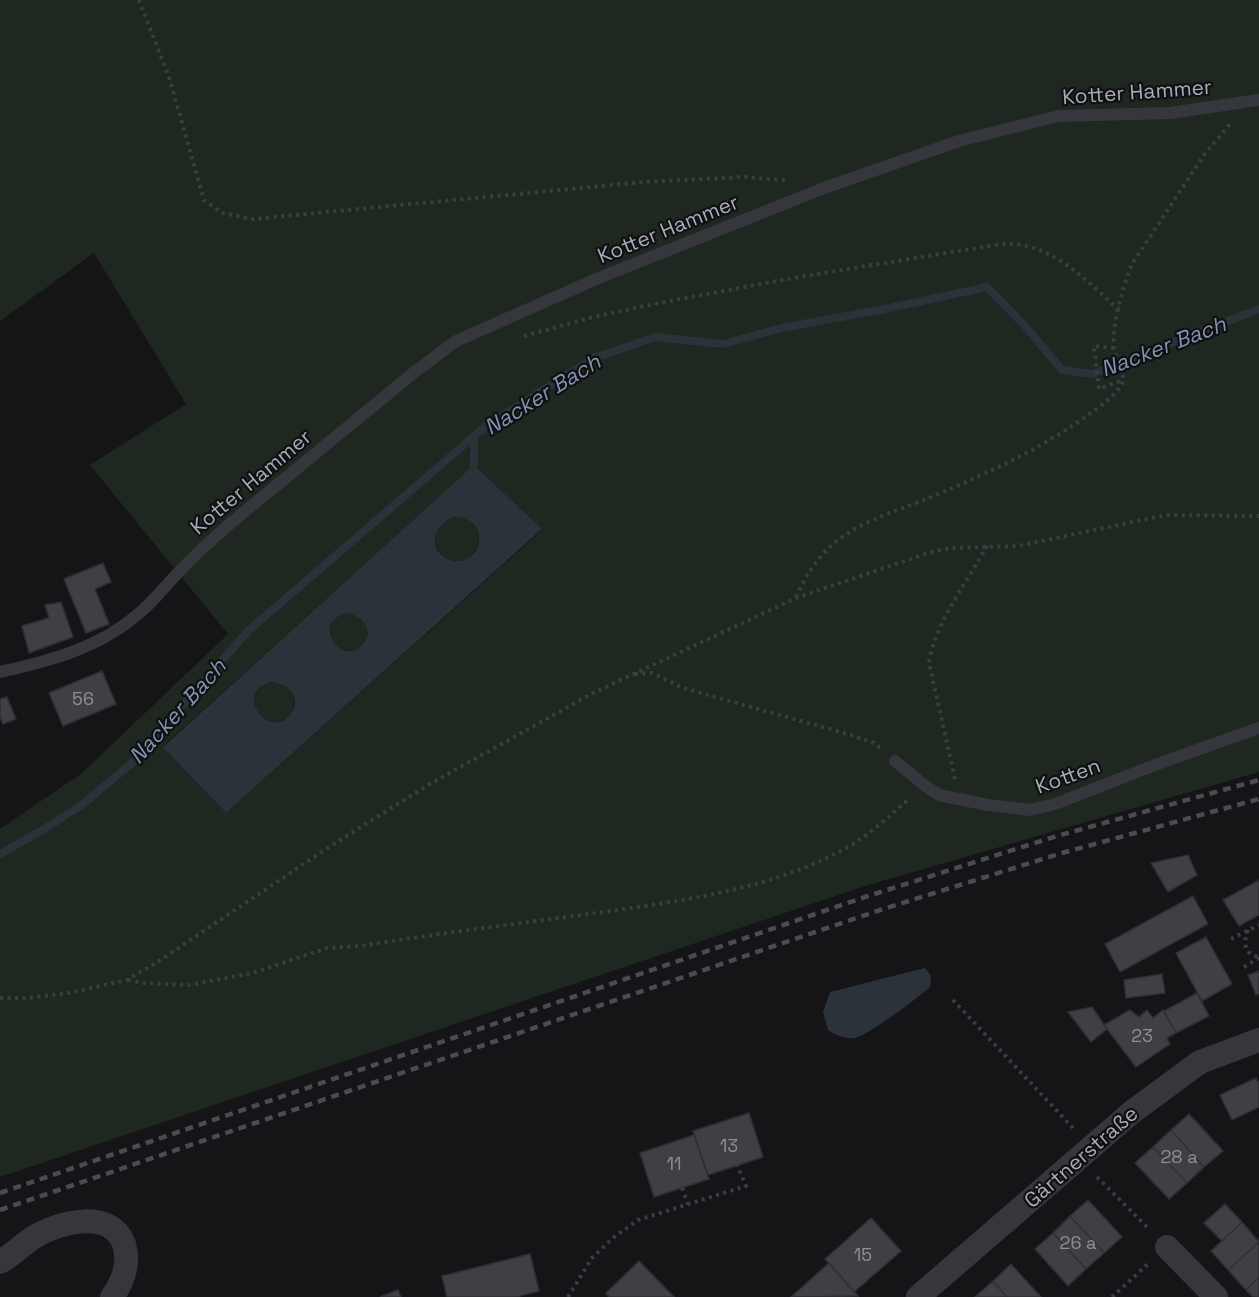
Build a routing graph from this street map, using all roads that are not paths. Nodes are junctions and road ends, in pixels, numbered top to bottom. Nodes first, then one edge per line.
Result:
1 (1255, 101) edge
2 (0, 672) edge
3 (1259, 728) edge
4 (896, 761) road end
5 (1259, 1040) edge
6 (1167, 1247) road end
7 (0, 1262) edge
8 (112, 1297) edge
9 (918, 1297) edge
10 (1216, 1297) edge

1 - 2 lane, Kotter Hammer
3 - 4 lane, Kotten
5 - 9 street, Gärtnerstraße
6 - 10 street
7 - 8 street

